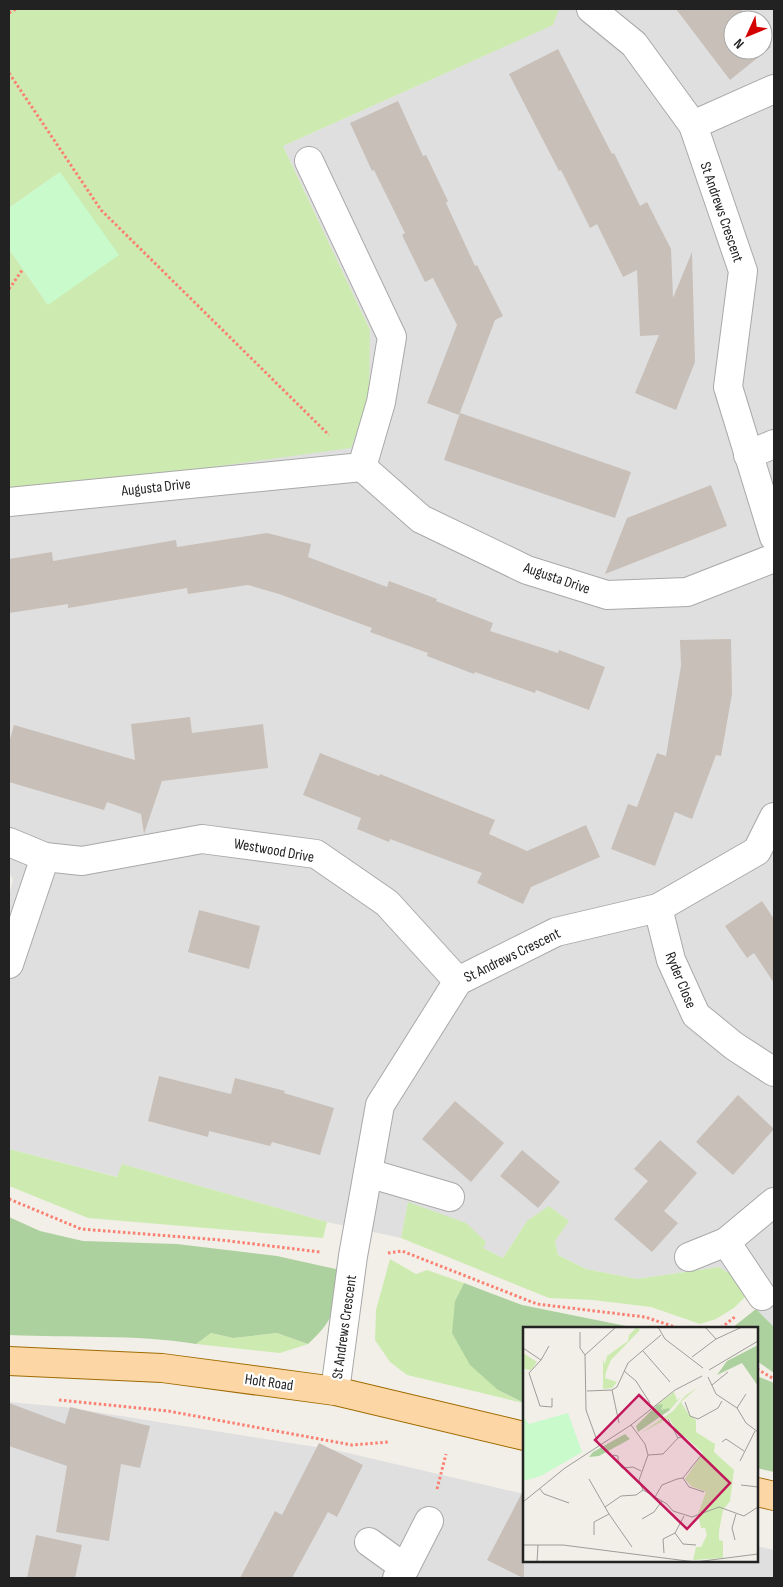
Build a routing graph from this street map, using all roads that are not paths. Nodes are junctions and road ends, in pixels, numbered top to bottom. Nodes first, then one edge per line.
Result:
1 (591, 9) edge
2 (774, 89) edge
3 (693, 125) junction
4 (309, 161) dead end
5 (774, 444) edge
6 (748, 455) junction
7 (362, 467) junction
8 (9, 502) edge
9 (774, 537) edge
10 (774, 558) edge
11 (774, 817) edge
12 (9, 842) edge
13 (45, 858) junction
14 (658, 908) junction
15 (9, 964) edge
16 (458, 981) junction
17 (774, 1072) edge
18 (368, 1174) junction
19 (450, 1197) dead end
20 (774, 1202) edge
21 (726, 1242) junction
22 (689, 1257) dead end
23 (762, 1296) dead end
24 (9, 1361) edge
25 (335, 1391) junction
26 (523, 1436) edge
27 (758, 1492) edge
28 (774, 1496) edge
29 (429, 1521) dead end
30 (369, 1542) dead end
31 (401, 1573) edge

1 - 3 street, St Andrews Crescent
2 - 3 street
3 - 6 street, St Andrews Crescent
4 - 7 street
5 - 6 street
6 - 9 street, St Andrews Crescent
7 - 8 street, Augusta Drive
7 - 10 street, Augusta Drive
11 - 14 street, St Andrews Crescent
12 - 13 street, Westwood Drive
13 - 15 street
13 - 16 street, Westwood Drive
14 - 16 street, St Andrews Crescent
14 - 17 street, Ryder Close
16 - 18 street, St Andrews Crescent
18 - 19 street
18 - 25 street, St Andrews Crescent
20 - 21 street
21 - 22 street
21 - 23 street
24 - 25 main road, Holt Road
25 - 26 main road, Holt Road
27 - 28 main road
29 - 31 street
30 - 31 street

